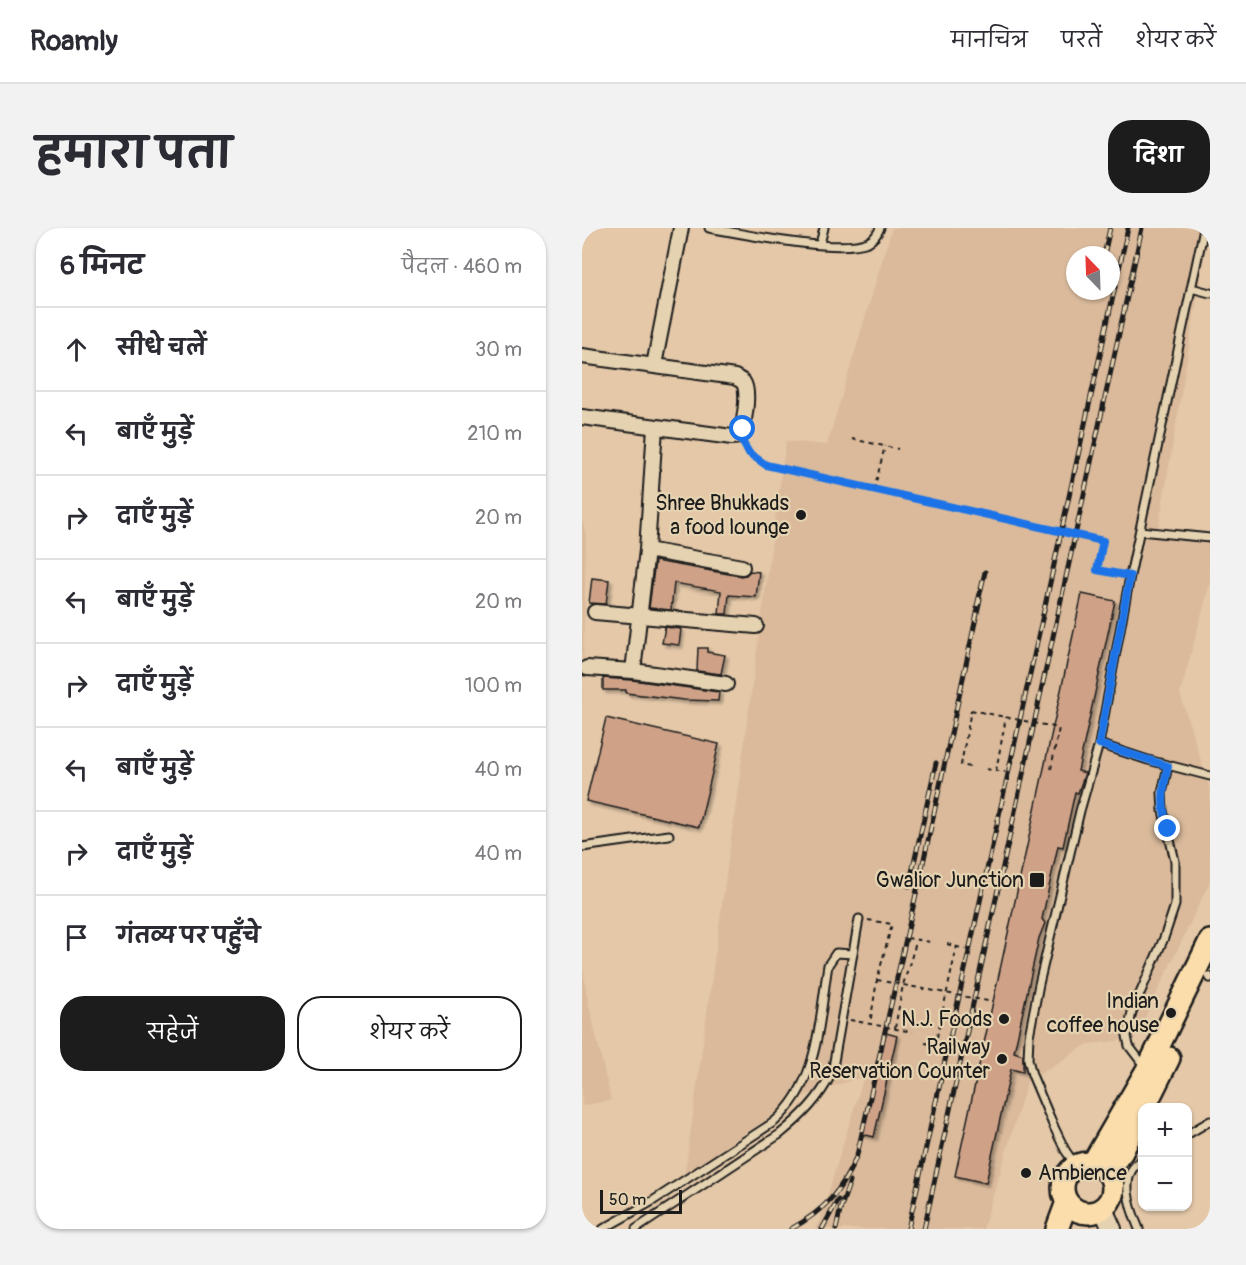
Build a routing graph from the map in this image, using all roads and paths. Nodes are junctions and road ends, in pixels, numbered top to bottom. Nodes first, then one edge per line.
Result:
1 (681, 228) edge
2 (709, 228) edge
3 (824, 228) edge
4 (880, 228) edge
5 (1204, 228) edge
6 (820, 244) junction
7 (1191, 288) junction
8 (1210, 293) edge
9 (582, 356) edge
10 (654, 365) junction
11 (582, 417) edge
12 (655, 427) junction
13 (739, 436) junction
14 (852, 439) dead end
15 (885, 446) junction
16 (898, 449) dead end
17 (874, 490) junction
18 (1140, 531) junction
19 (1210, 538) edge
20 (647, 550) junction
21 (742, 567) dead end
22 (1130, 576) junction
23 (595, 612) dead end
24 (639, 617) junction
25 (756, 626) dead end
26 (587, 668) dead end
27 (633, 671) junction
28 (726, 684) dead end
29 (1006, 717) junction
30 (1099, 744) junction
31 (1168, 766) junction
32 (970, 767) dead end
33 (987, 769) dead end
34 (1051, 769) dead end
35 (996, 771) junction
36 (1005, 772) dead end
37 (1210, 776) edge
38 (669, 835) dead end
39 (582, 847) edge
40 (859, 919) joint
41 (908, 938) dead end
42 (916, 939) junction
43 (1210, 941) edge
44 (931, 942) dead end
45 (947, 944) dead end
46 (957, 946) junction
47 (965, 949) dead end
48 (853, 954) junction
49 (1210, 976) edge
50 (877, 980) junction
51 (903, 985) junction
52 (946, 993) junction
53 (993, 1002) dead end
54 (843, 1018) junction
55 (870, 1024) junction
56 (895, 1029) junction
57 (912, 1032) dead end
58 (925, 1044) dead end
59 (935, 1046) junction
60 (945, 1047) dead end
61 (1147, 1070) junction
62 (1146, 1103) edge
63 (1138, 1119) edge
64 (1210, 1121) edge
65 (1192, 1132) edge
66 (1138, 1163) edge
67 (1092, 1167) junction
68 (1067, 1203) junction
69 (1091, 1219) edge
70 (603, 1229) edge
71 (636, 1229) edge
72 (1057, 1229) edge
73 (1112, 1229) edge
74 (1139, 1229) edge

1 - 10 street
2 - 6 lane
3 - 6 lane
4 - 6 lane
5 - 7 lane
7 - 8 lane
7 - 18 lane
9 - 10 street
10 - 13 street
11 - 12 street
12 - 13 street
12 - 20 street
13 - 17 path, bridge
14 - 15 path
15 - 16 path
15 - 17 path
17 - 22 path, bridge
18 - 19 lane
18 - 22 lane
20 - 21 street
20 - 24 street
22 - 30 lane
23 - 24 street
24 - 25 street
24 - 27 street
26 - 27 street
27 - 28 street
29 - 32 path, bridge
29 - 34 path, bridge
29 - 35 path
30 - 31 lane
30 - 67 lane
31 - 37 lane
31 - 61 lane
33 - 35 path
35 - 36 path
38 - 39 lane
40 - 48 lane
40 - 50 path
41 - 42 path
42 - 44 path
42 - 51 path
43 - 61 main road
45 - 46 path
46 - 47 path
46 - 52 path
48 - 54 lane
48 - 70 lane
49 - 62 main road
50 - 51 path, bridge
50 - 55 path
51 - 52 path, bridge
51 - 56 path
52 - 53 path, bridge
52 - 59 path
54 - 55 path
54 - 71 lane
55 - 56 path
56 - 57 path
58 - 59 path
59 - 60 path
61 - 67 main road
63 - 67 main road
64 - 65 lane
66 - 74 lane
67 - 68 main road
67 - 69 main road
68 - 69 main road
68 - 72 main road
69 - 73 main road

